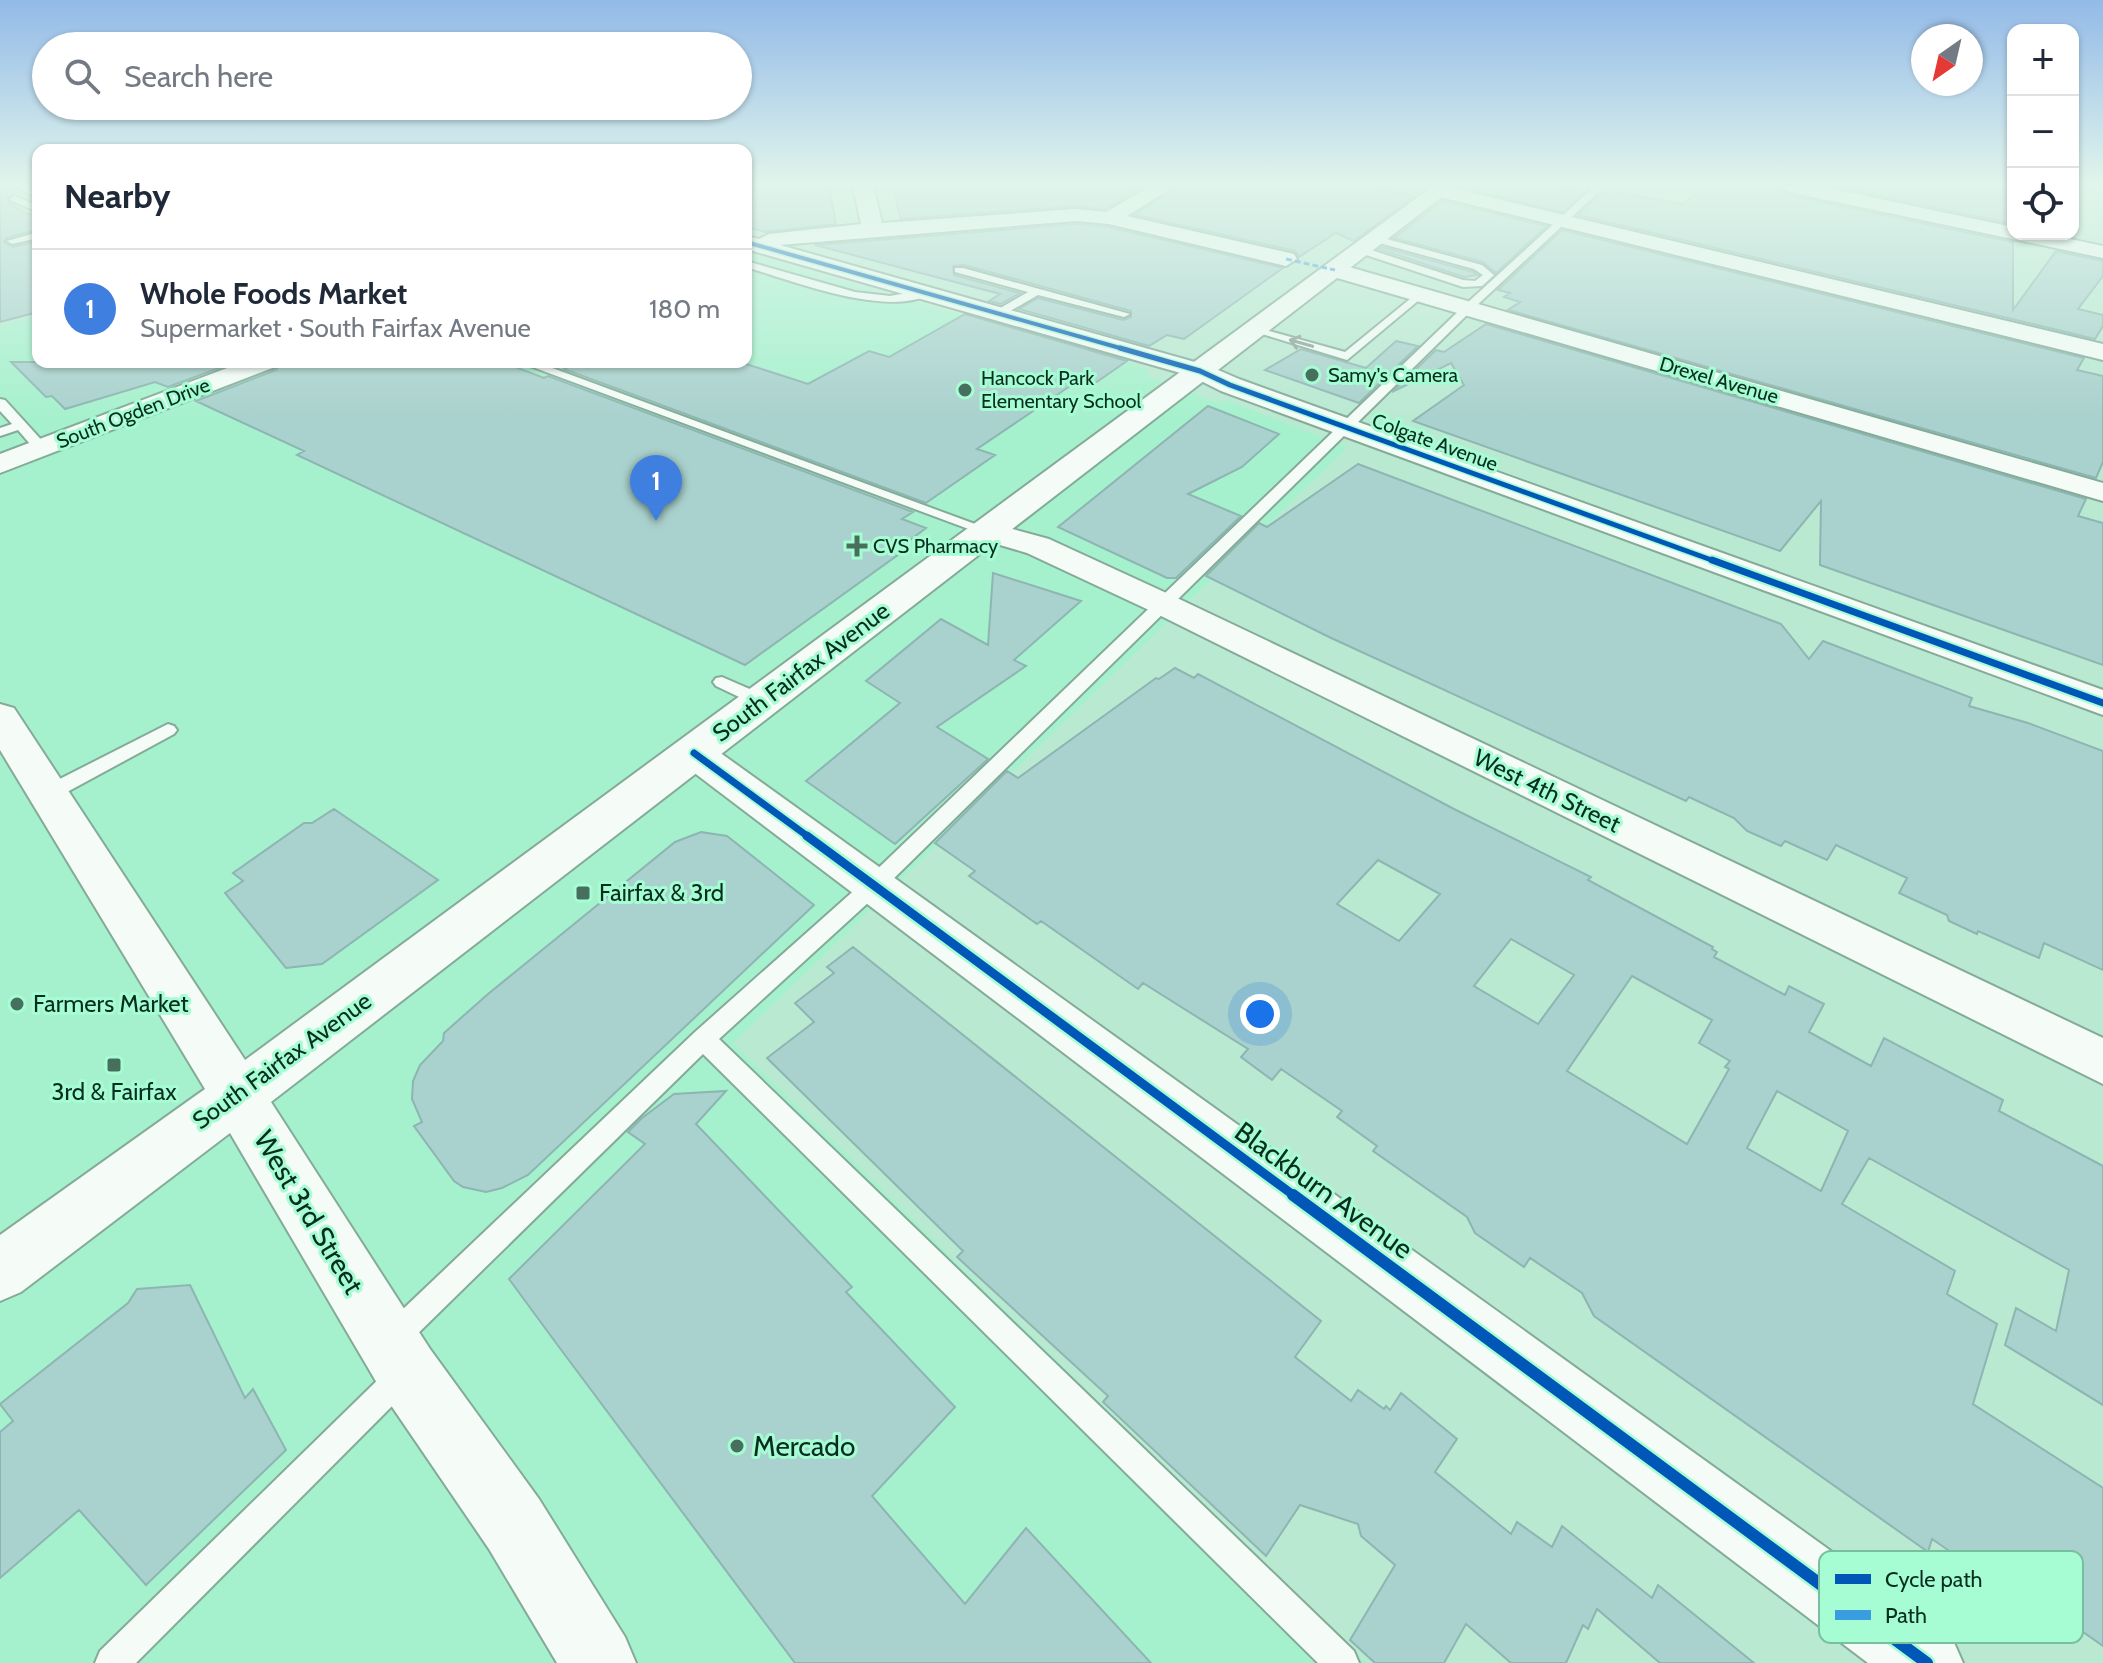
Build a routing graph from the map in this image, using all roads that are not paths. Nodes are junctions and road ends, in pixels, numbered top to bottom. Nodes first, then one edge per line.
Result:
1 (808, 264) edge
2 (1343, 264) edge
3 (1399, 264) edge
4 (1462, 264) edge
5 (1509, 264) edge
6 (1742, 264) edge
7 (959, 270) dead end
8 (1335, 270) junction
9 (1037, 291) junction
10 (1473, 292) junction
11 (1421, 293) junction
12 (1001, 312) junction
13 (1124, 314) dead end
14 (1255, 330) junction
15 (2103, 352) edge
16 (250, 368) edge
17 (541, 368) edge
18 (1200, 371) junction
19 (0, 403) edge
20 (20, 425) junction
21 (1347, 428) junction
22 (0, 432) edge
23 (41, 448) junction
24 (0, 464) edge
25 (2103, 492) edge
26 (987, 531) junction
27 (1163, 604) junction
28 (722, 682) dead end
29 (762, 701) junction
30 (2103, 703) edge
31 (0, 717) edge
32 (168, 730) dead end
33 (694, 753) junction
34 (49, 793) junction
35 (874, 885) junction
36 (703, 1039) junction
37 (2103, 1062) edge
38 (237, 1094) junction
39 (0, 1271) edge
40 (398, 1357) junction
41 (1819, 1583) edge
42 (1900, 1643) edge
43 (112, 1663) edge
44 (599, 1663) edge
45 (1342, 1663) edge
46 (1927, 1663) edge

1 - 12 street, Colgate Avenue
2 - 8 main road, South Fairfax Avenue
3 - 10 lane
4 - 10 lane
5 - 10 lane
6 - 15 street
7 - 9 lane
8 - 11 street, Drexel Avenue
8 - 14 main road, South Fairfax Avenue
9 - 12 lane
9 - 13 lane
10 - 11 street, Drexel Avenue
10 - 21 lane
10 - 25 street, Drexel Avenue
11 -> 14 lane
12 - 18 street, Colgate Avenue
14 - 18 main road, South Fairfax Avenue
16 - 23 street, South Ogden Drive
17 - 26 lane
18 - 21 street, Colgate Avenue
18 - 26 main road, South Fairfax Avenue
19 - 20 lane
20 - 22 lane
20 - 23 lane
21 - 27 lane
21 - 30 street, Colgate Avenue
23 - 24 street, South Ogden Drive
26 - 27 street, West 4th Street
26 - 29 main road, South Fairfax Avenue
27 - 35 lane
27 - 37 street, West 4th Street
28 - 29 lane
29 - 33 main road, South Fairfax Avenue
31 - 34 main road, West 3rd Street
32 - 34 lane
33 - 35 street, Blackburn Avenue
33 - 38 main road, South Fairfax Avenue
34 - 38 main road, West 3rd Street
35 - 36 lane
35 - 41 street, Blackburn Avenue
36 - 40 lane
36 - 45 lane
38 - 39 main road, South Fairfax Avenue
38 - 40 main road, West 3rd Street
40 - 43 lane
40 - 44 main road, West 3rd Street
42 - 46 street, Blackburn Avenue

